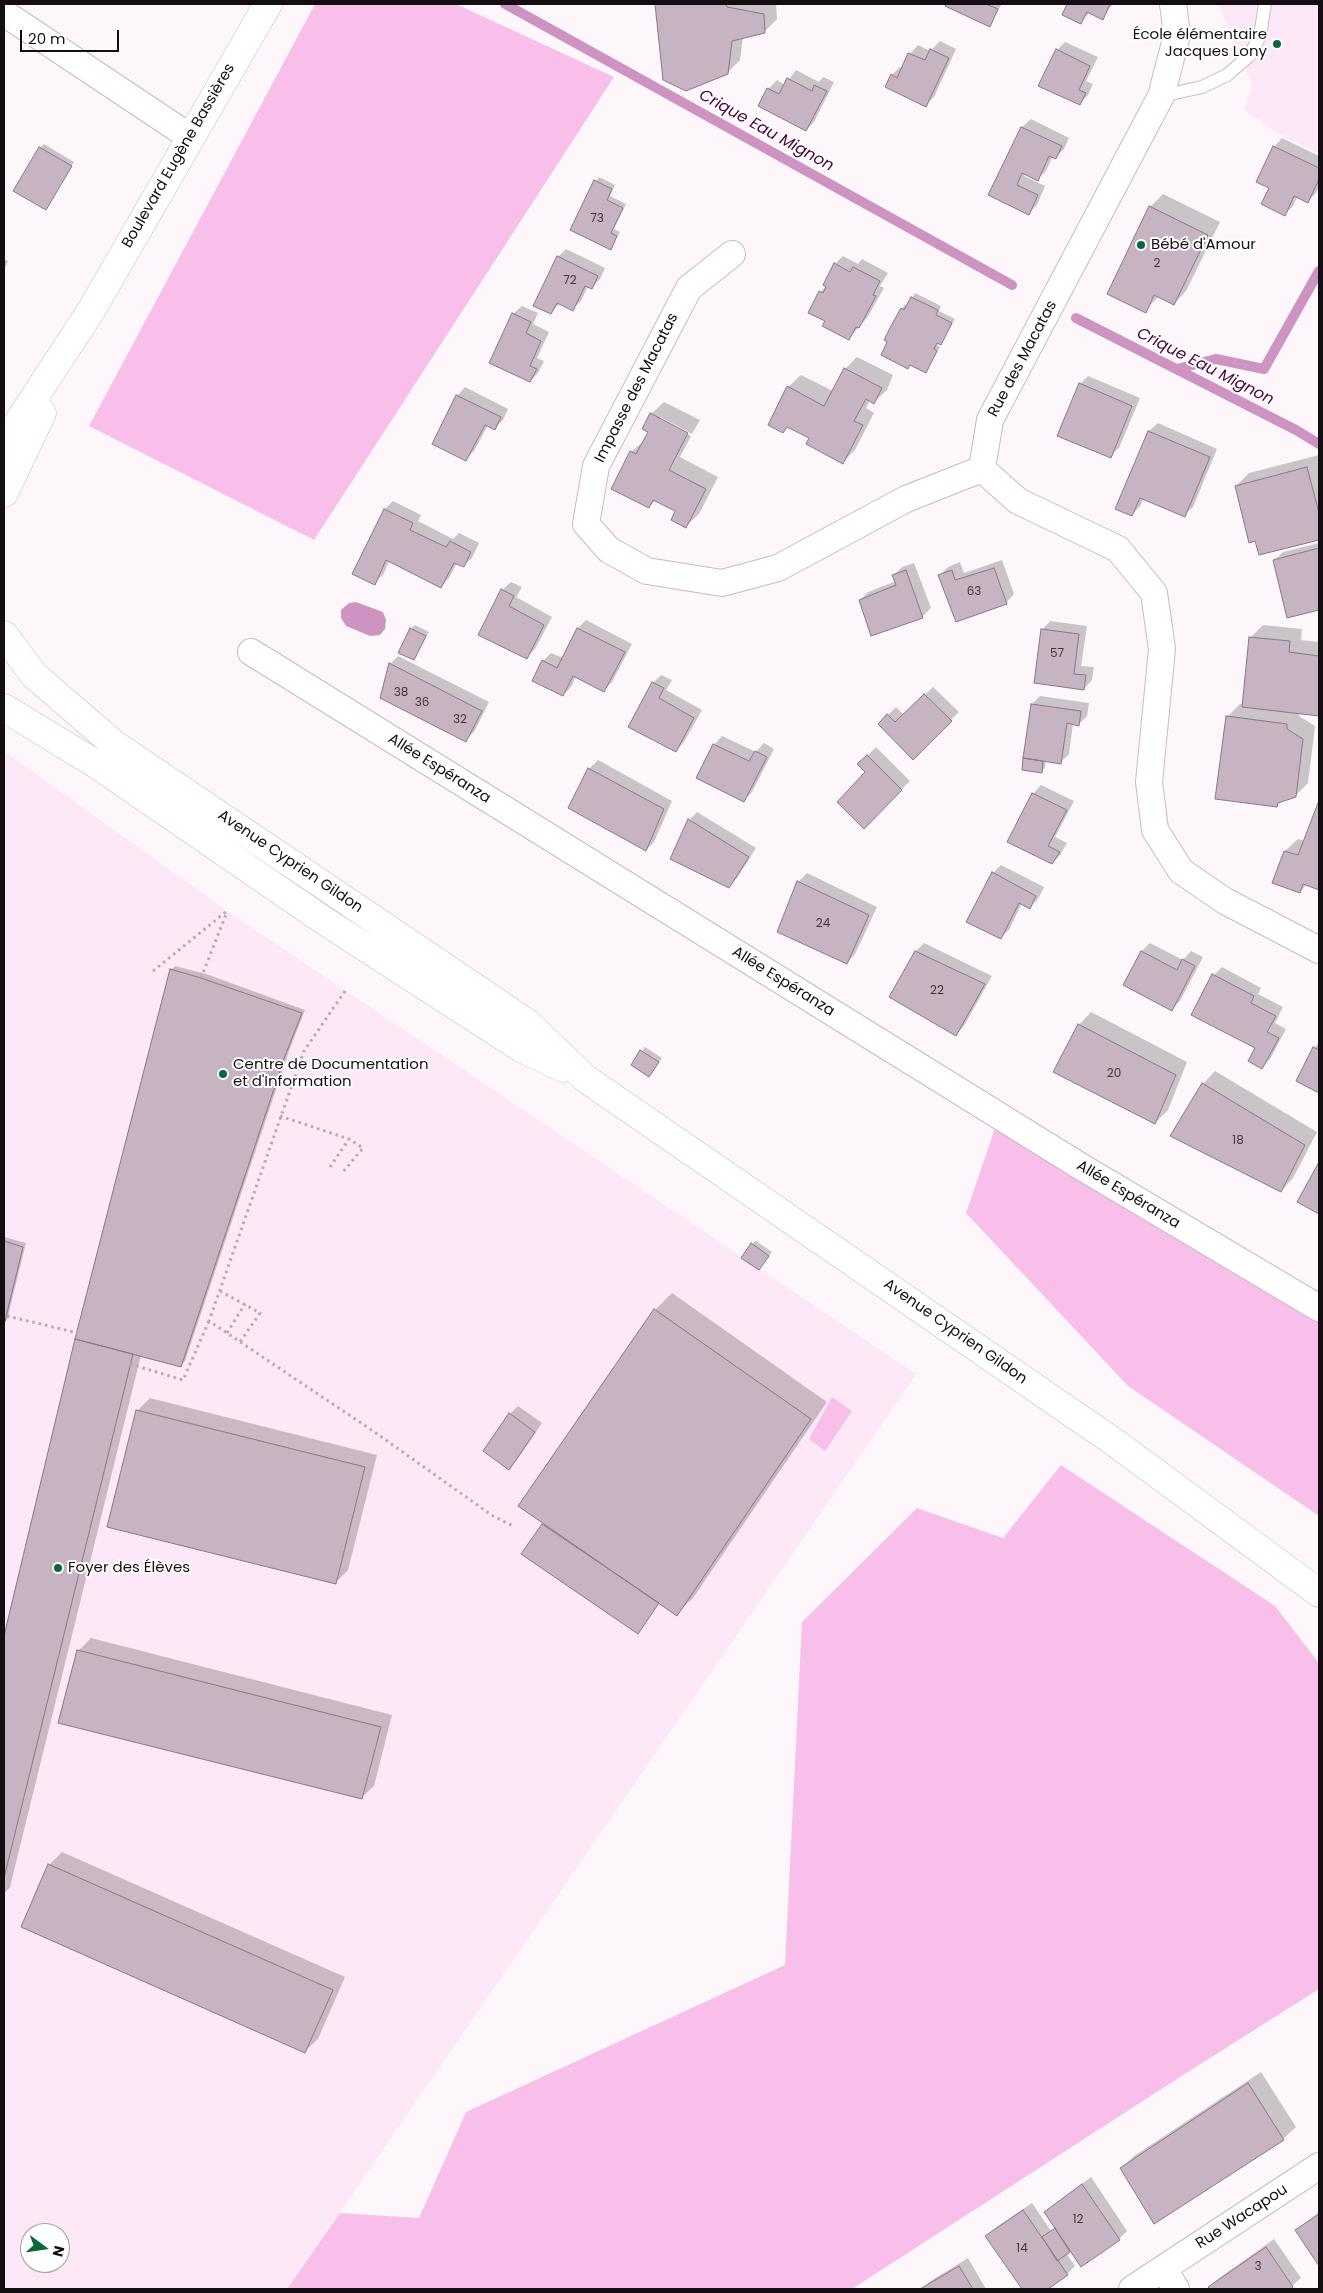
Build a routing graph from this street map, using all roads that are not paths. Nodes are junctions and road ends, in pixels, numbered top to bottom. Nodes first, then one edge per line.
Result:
1 (268, 4) edge
2 (1173, 4) edge
3 (1265, 4) edge
4 (4, 12) edge
5 (1161, 96) junction
6 (190, 137) junction
7 (732, 254) dead end
8 (92, 308) junction
9 (4, 444) edge
10 (982, 468) junction
11 (4, 493) edge
12 (4, 634) edge
13 (251, 652) dead end
14 (4, 708) edge
15 (1319, 950) edge
16 (586, 1079) junction
17 (1319, 1308) edge
18 (1319, 1594) edge
19 (1319, 2166) edge
20 (1170, 2279) edge
21 (1132, 2289) edge

1 - 6 street, Boulevard Eugène Bassières
2 - 5 street, Rue des Macatas
3 - 5 lane
4 - 6 street
5 - 10 street, Rue des Macatas
6 - 8 street, Boulevard Eugène Bassières
7 - 10 street, Impasse des Macatas
8 - 9 street, Boulevard Eugène Bassières
8 - 11 street, Boulevard Eugène Bassières
10 - 15 street
12 - 16 street, Avenue Cyprien Gildon
13 - 17 street, Allée Espéranza
14 - 16 street, Avenue Cyprien Gildon
16 - 18 street, Avenue Cyprien Gildon
19 - 20 street, Rue Wacapou
20 - 21 street, Rue Wacapou

